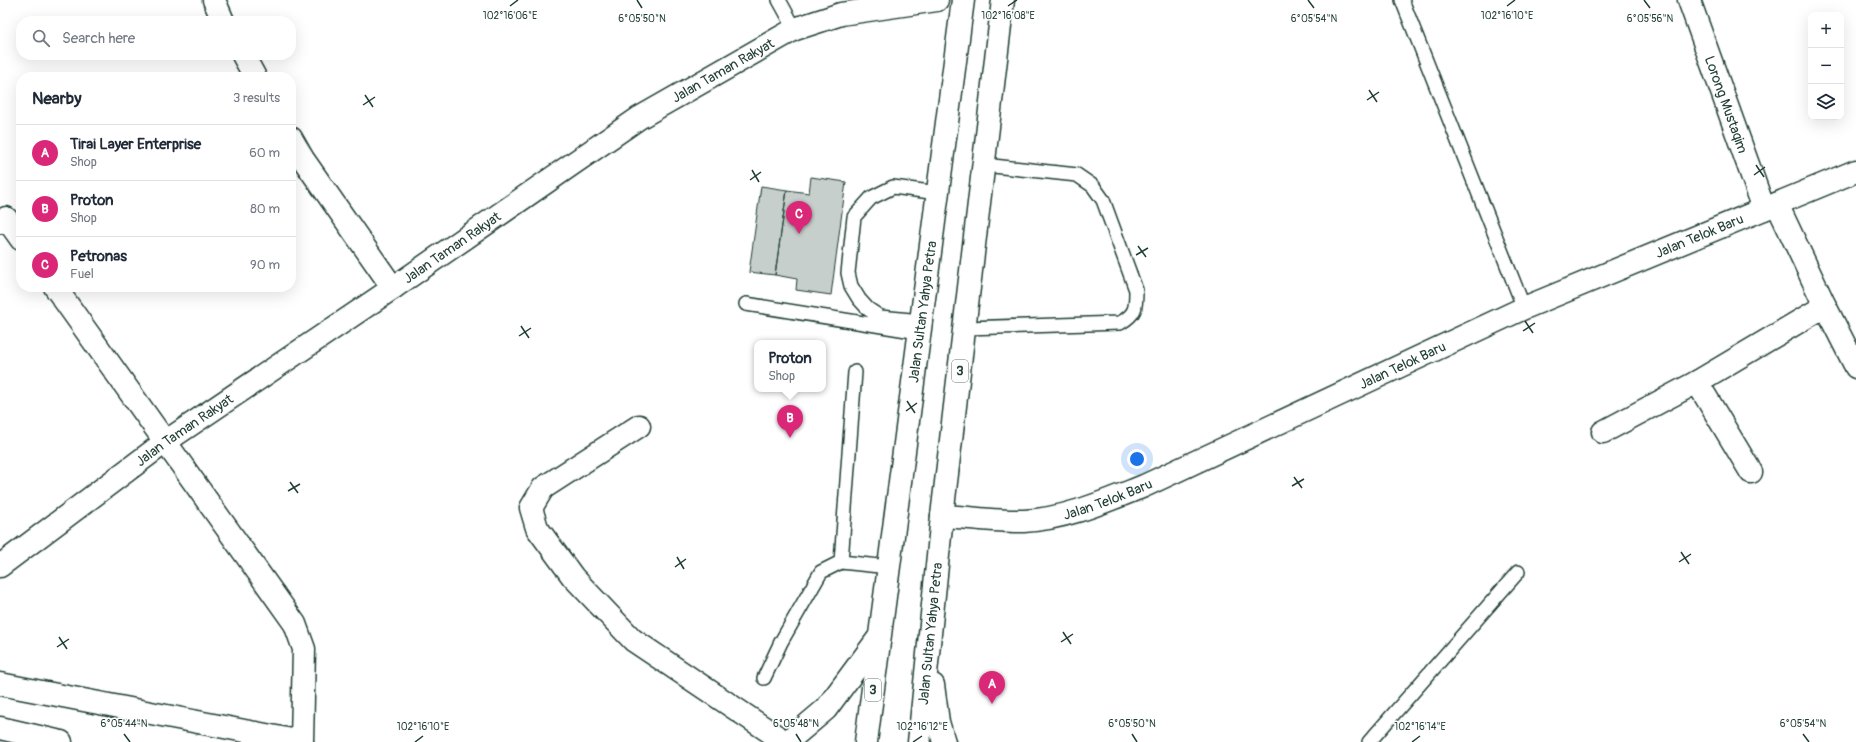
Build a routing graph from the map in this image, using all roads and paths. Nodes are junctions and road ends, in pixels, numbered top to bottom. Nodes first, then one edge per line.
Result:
1 (214, 0) edge
2 (779, 0) edge
3 (937, 0) edge
4 (963, 0) edge
5 (1003, 0) edge
6 (1402, 0) edge
7 (1689, 0) edge
8 (221, 16) edge
9 (795, 29) junction
10 (246, 60) edge
11 (252, 72) edge
12 (296, 146) edge
13 (984, 165) junction
14 (1856, 171) edge
15 (938, 193) junction
16 (1771, 206) junction
17 (2, 216) edge
18 (16, 233) edge
19 (393, 288) junction
20 (59, 292) edge
21 (746, 304) dead end
22 (1825, 306) junction
23 (1524, 308) junction
24 (920, 327) junction
25 (965, 328) junction
26 (1856, 367) edge
27 (855, 372) dead end
28 (1697, 382) junction
29 (639, 426) dead end
30 (1603, 432) dead end
31 (165, 442) junction
32 (1751, 472) dead end
33 (942, 516) junction
34 (841, 562) junction
35 (0, 566) edge
36 (889, 567) junction
37 (1518, 572) dead end
38 (880, 637) junction
39 (928, 652) junction
40 (764, 678) dead end
41 (0, 684) edge
42 (0, 728) edge
43 (61, 742) edge
44 (302, 742) edge
45 (786, 742) edge
46 (866, 742) edge
47 (919, 742) edge
48 (944, 742) edge
49 (1369, 742) edge

1 - 8 main road
2 - 9 lane
3 - 9 main road, Jalan Taman Rakyat
4 - 15 main road, Jalan Sultan Yahya Petra / 3
5 - 13 main road, Jalan Sultan Yahya Petra / 3
6 - 23 lane
7 - 16 main road, Lorong Mustaqim
9 - 19 main road, Jalan Taman Rakyat
10 - 11 main road
12 - 19 main road
13 - 25 main road, Jalan Sultan Yahya Petra / 3
13 - 25 lane
14 - 16 main road, Jalan Telok Baru
15 - 24 main road, Jalan Sultan Yahya Petra / 3
15 - 24 lane
16 - 22 main road, Lorong Mustaqim
16 - 23 main road, Jalan Telok Baru
17 - 18 main road
19 - 31 main road, Jalan Taman Rakyat
20 - 31 main road
21 - 24 lane
22 - 26 main road, Lorong Mustaqim
22 - 28 main road
23 - 33 main road, Jalan Telok Baru
24 - 36 main road, Jalan Sultan Yahya Petra / 3
25 - 33 main road, Jalan Sultan Yahya Petra / 3
27 - 34 lane
28 - 30 main road
28 - 32 main road
29 - 45 main road
31 - 35 main road, Jalan Taman Rakyat
31 - 44 main road
33 - 39 main road, Jalan Sultan Yahya Petra / 3
34 - 36 lane
34 - 40 lane
36 - 38 main road, Jalan Sultan Yahya Petra / 3
37 - 49 lane
38 - 45 main road
38 - 46 main road, Jalan Sultan Yahya Petra / 3
39 - 47 main road, Jalan Sultan Yahya Petra / 3
39 - 48 main road
41 - 44 main road
42 - 43 main road

